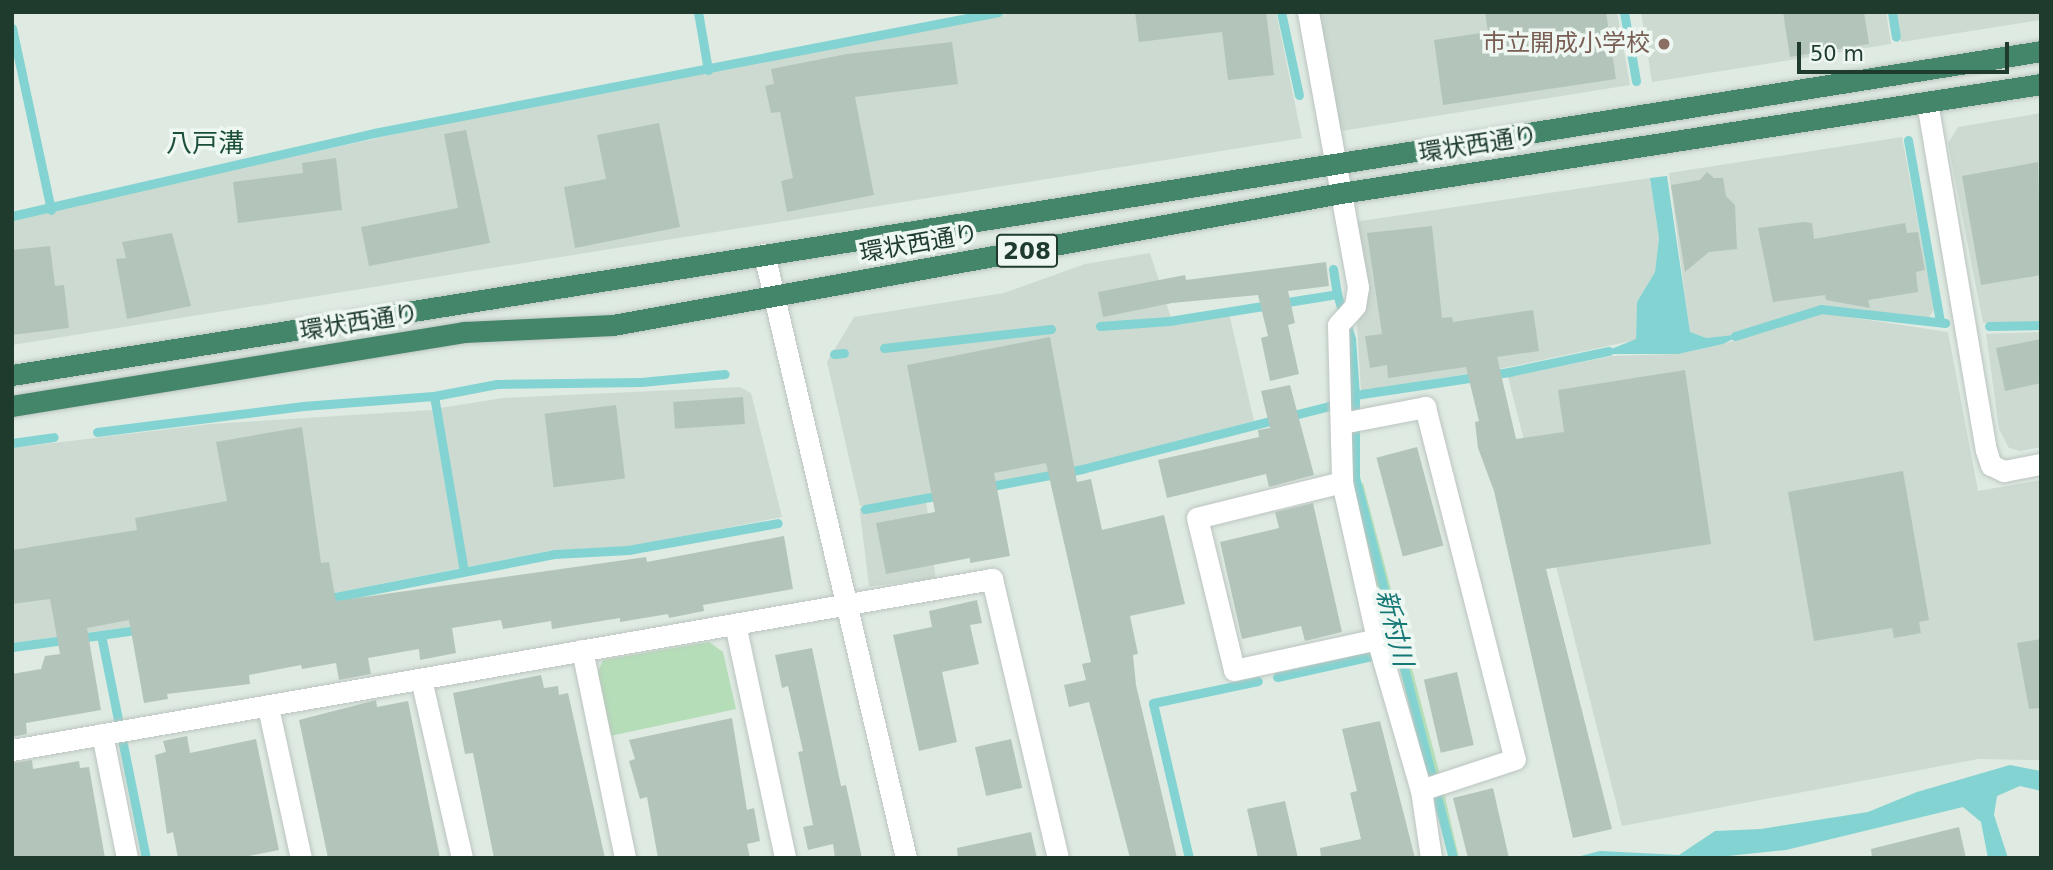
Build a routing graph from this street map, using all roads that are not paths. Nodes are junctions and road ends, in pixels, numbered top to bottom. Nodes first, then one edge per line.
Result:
1 (1308, 12) edge
2 (2041, 51) edge
3 (2041, 84) edge
4 (1927, 102) junction
5 (1335, 162) junction
6 (1340, 193) junction
7 (764, 254) junction
8 (772, 298) junction
9 (12, 374) edge
10 (12, 406) edge
11 (1348, 412) junction
12 (2041, 464) edge
13 (1342, 482) junction
14 (847, 606) junction
15 (735, 624) junction
16 (1377, 639) junction
17 (582, 650) junction
18 (421, 679) junction
19 (268, 707) junction
20 (115, 732) junction
21 (12, 750) edge
22 (1424, 789) junction
23 (127, 858) edge
24 (300, 858) edge
25 (462, 858) edge
26 (625, 858) edge
27 (785, 858) edge
28 (906, 858) edge
29 (1058, 858) edge
30 (1431, 858) edge

1 - 5 street
2 - 5 highway, 環状西通り / 208
3 - 4 highway, 環状西通り / 208
4 - 6 highway, 環状西通り / 208
4 - 12 street
5 - 6 street
5 - 7 highway, 環状西通り / 208
6 - 8 highway, 環状西通り / 208
6 - 11 street
7 - 8 street
7 - 9 highway, 環状西通り / 208
8 - 10 highway, 環状西通り / 208
8 - 14 street
11 - 13 street
11 - 22 street
13 - 16 street
13 - 16 street
14 - 15 street
14 - 28 street
14 - 29 street
15 - 17 street
15 - 27 street
16 - 22 street
17 - 18 street
17 - 26 street
18 - 19 street
18 - 25 street
19 - 20 street
19 - 24 street
20 - 21 street
20 - 23 street
22 - 30 street

